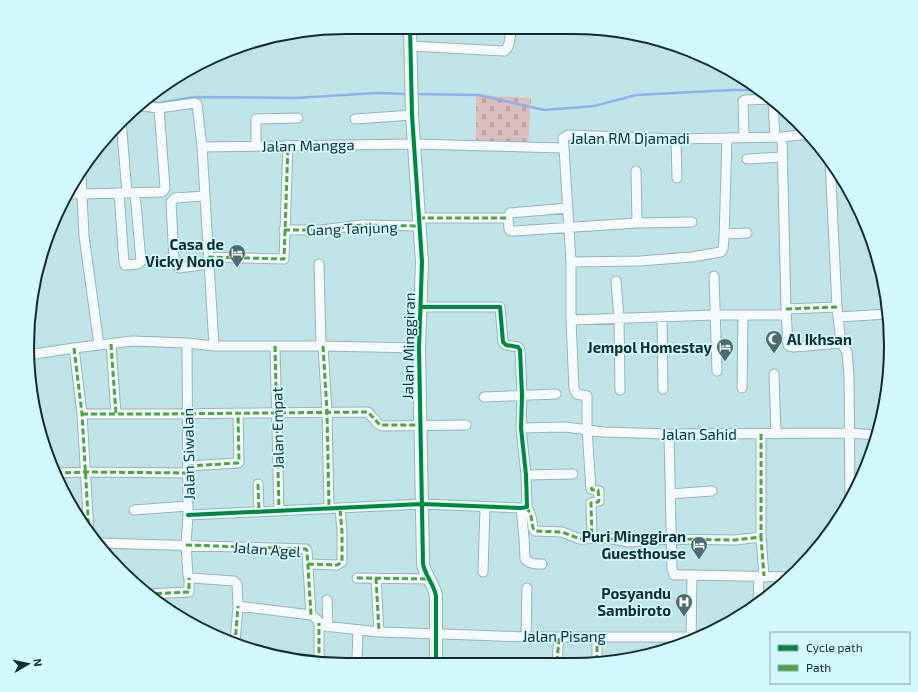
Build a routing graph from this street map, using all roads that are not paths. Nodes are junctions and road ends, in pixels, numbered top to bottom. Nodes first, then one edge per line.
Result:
1 (410, 34) edge
2 (510, 34) edge
3 (410, 46) junction
4 (764, 100) edge
5 (145, 107) edge
6 (158, 108) junction
7 (774, 108) edge
8 (412, 115) junction
9 (298, 118) dead end
10 (355, 119) dead end
11 (122, 129) edge
12 (802, 135) edge
13 (744, 137) junction
14 (779, 137) junction
15 (726, 138) junction
16 (676, 139) junction
17 (414, 144) junction
18 (288, 145) junction
19 (256, 146) junction
20 (202, 147) junction
21 (564, 148) junction
22 (782, 157) junction
23 (747, 159) dead end
24 (636, 171) dead end
25 (677, 178) dead end
26 (835, 179) edge
27 (127, 193) junction
28 (74, 194) edge
29 (204, 196) junction
30 (568, 208) junction
31 (508, 218) junction
32 (419, 222) junction
33 (692, 222) dead end
34 (637, 223) junction
35 (569, 228) junction
36 (284, 230) junction
37 (747, 233) dead end
38 (724, 234) junction
39 (208, 261) junction
40 (571, 262) junction
41 (319, 264) dead end
42 (714, 276) dead end
43 (616, 281) dead end
44 (421, 307) junction
45 (786, 312) junction
46 (837, 312) junction
47 (882, 314) edge
48 (715, 315) junction
49 (743, 315) junction
50 (662, 316) junction
51 (619, 318) junction
52 (571, 320) junction
53 (187, 343) junction
54 (841, 343) junction
55 (112, 344) junction
56 (99, 345) junction
57 (214, 346) junction
58 (275, 346) junction
59 (322, 346) junction
60 (74, 348) junction
61 (419, 348) junction
62 (34, 354) edge
63 (716, 371) dead end
64 (774, 374) dead end
65 (742, 388) dead end
66 (663, 389) dead end
67 (620, 390) dead end
68 (556, 394) dead end
69 (522, 395) junction
70 (484, 397) dead end
71 (327, 412) junction
72 (238, 413) junction
73 (277, 413) junction
74 (82, 414) junction
75 (116, 414) junction
76 (187, 414) junction
77 (420, 425) junction
78 (466, 425) dead end
79 (521, 428) junction
80 (587, 430) junction
81 (849, 433) junction
82 (669, 434) junction
83 (760, 434) junction
84 (776, 434) junction
85 (871, 435) edge
86 (188, 470) junction
87 (86, 472) junction
88 (61, 473) edge
89 (573, 474) dead end
90 (526, 475) junction
91 (258, 484) dead end
92 (850, 488) edge
93 (712, 491) dead end
94 (670, 494) junction
95 (422, 504) junction
96 (188, 506) junction
97 (485, 507) junction
98 (524, 507) junction
99 (340, 508) junction
100 (329, 509) junction
101 (134, 510) dead end
102 (259, 511) junction
103 (279, 511) junction
104 (188, 515) junction
105 (89, 523) edge
106 (761, 537) junction
107 (592, 538) junction
108 (671, 539) junction
109 (104, 543) edge
110 (186, 545) junction
111 (308, 564) junction
112 (542, 564) dead end
113 (483, 572) dead end
114 (692, 575) junction
115 (761, 576) junction
116 (783, 577) edge
117 (189, 578) junction
118 (357, 578) dead end
119 (376, 578) junction
120 (430, 579) junction
121 (527, 588) dead end
122 (156, 594) edge
123 (759, 596) edge
124 (327, 600) dead end
125 (238, 606) junction
126 (311, 615) junction
127 (319, 623) junction
128 (328, 627) junction
129 (358, 630) junction
130 (379, 632) junction
131 (436, 634) junction
132 (691, 634) edge
133 (596, 636) junction
134 (236, 637) edge
135 (526, 637) junction
136 (559, 637) junction
137 (678, 639) edge
138 (319, 656) edge
139 (597, 657) edge
140 (357, 658) edge
141 (436, 658) edge
142 (557, 658) edge

1 - 3 street, Jalan Minggiran
2 - 3 street
3 - 8 street, Jalan Minggiran
4 - 13 street
5 - 6 street
6 - 20 street
6 - 27 street
7 - 14 street
8 - 10 street
8 - 17 street, Jalan Minggiran
9 - 19 street
11 - 27 street
12 - 14 street, Jalan RM Djamadi
13 - 14 street, Jalan RM Djamadi
13 - 15 street, Jalan RM Djamadi
14 - 22 street
15 - 16 street, Jalan RM Djamadi
15 - 38 street
16 - 21 street, Jalan RM Djamadi
16 - 25 street
17 - 18 street, Jalan Mangga
17 - 21 street, Jalan RM Djamadi
17 - 32 street, Jalan Minggiran
18 - 19 street, Jalan Mangga
18 - 36 street
19 - 20 street, Jalan Mangga
20 - 29 street
21 - 30 street
22 - 23 street
22 - 45 street
24 - 34 street
26 - 46 street
27 - 27 street
27 - 28 street
28 - 56 street
29 - 39 street
29 - 39 street
30 - 31 street
30 - 35 street
31 - 32 street, Gang Tanjung
31 - 35 street
32 - 36 street, Gang Tanjung
32 - 44 street, Jalan Minggiran
33 - 34 street
34 - 35 street
35 - 40 street
36 - 39 street
37 - 38 street
38 - 40 street
39 - 57 street
40 - 52 street
41 - 59 street
42 - 48 street
43 - 51 street
44 - 61 street, Jalan Minggiran
44 - 69 street
45 - 46 street
45 - 49 street
45 - 54 street
46 - 47 street
46 - 54 street
48 - 49 street
48 - 50 street
48 - 63 street
49 - 65 street
50 - 51 street
50 - 66 street
51 - 52 street
51 - 67 street
52 - 80 street
53 - 55 street
53 - 57 street
53 - 76 street, Jalan Siwalan
54 - 81 street
55 - 56 street
55 - 75 street
56 - 60 street
57 - 58 street
58 - 59 street
58 - 73 street, Jalan Empat
59 - 61 street
59 - 71 street
60 - 62 street
60 - 74 street
61 - 77 street, Jalan Minggiran
64 - 84 street
68 - 69 street
69 - 70 street
69 - 79 street
71 - 73 street
71 - 77 street
71 - 100 street
72 - 73 street
72 - 76 street
72 - 86 street
73 - 103 street, Jalan Empat
74 - 75 street
74 - 87 street
75 - 76 street
76 - 86 street, Jalan Siwalan
77 - 78 street
77 - 95 street, Jalan Minggiran
79 - 80 street, Jalan Sahid
79 - 90 street
80 - 82 street, Jalan Sahid
80 - 107 street
81 - 84 street, Jalan Sahid
81 - 85 street, Jalan Sahid
81 - 92 street
82 - 83 street, Jalan Sahid
82 - 94 street
83 - 84 street, Jalan Sahid
83 - 106 street
86 - 87 street
86 - 96 street, Jalan Siwalan
87 - 88 street
87 - 105 street
89 - 90 street
90 - 98 street
91 - 102 street
93 - 94 street
94 - 108 street
95 - 97 street
95 - 99 street
95 - 120 street, Jalan Minggiran
96 - 101 street
96 - 104 street, Jalan Siwalan
97 - 98 street
97 - 113 street
98 - 107 street
98 - 112 street
99 - 100 street
99 - 111 street
100 - 103 street
102 - 103 street
102 - 104 street
104 - 110 street, Jalan Siwalan
106 - 108 street
106 - 115 street
107 - 108 street
108 - 114 street
109 - 110 street
110 - 111 street, Jalan Agel
110 - 117 street, Jalan Siwalan
111 - 126 street, Jalan Agel
114 - 115 street
114 - 132 street
115 - 116 street
115 - 123 street
117 - 122 street
117 - 125 street
118 - 119 street
119 - 120 street
119 - 130 street
120 - 131 street, Jalan Minggiran
121 - 135 street
124 - 128 street
125 - 126 street
125 - 134 street
126 - 127 street
127 - 128 street
127 - 138 street
128 - 129 street
129 - 130 street
129 - 140 street
130 - 131 street
131 - 135 street, Jalan Pisang
131 - 141 street, Jalan Minggiran
133 - 136 street, Jalan Pisang
133 - 137 street, Jalan Pisang
133 - 139 street
135 - 136 street, Jalan Pisang
136 - 142 street

